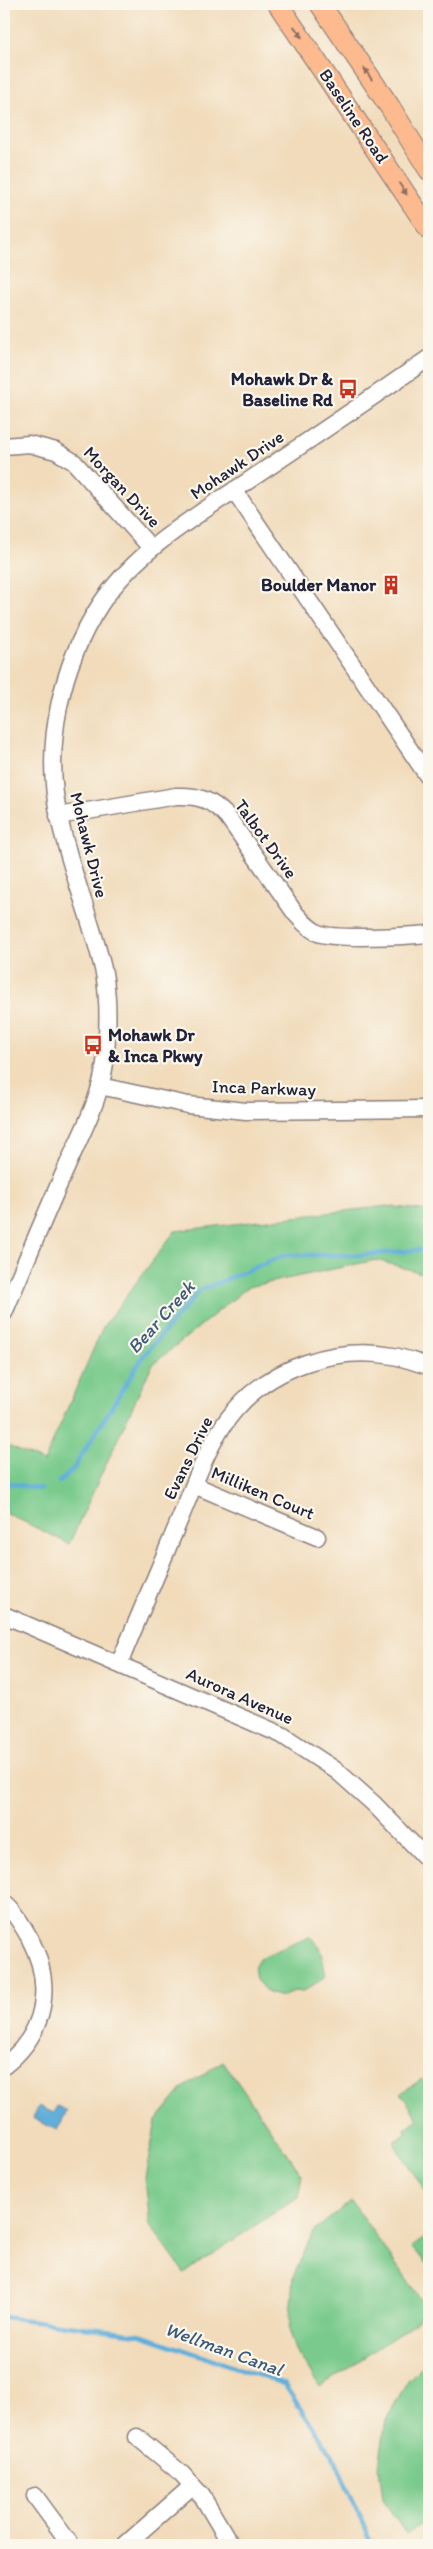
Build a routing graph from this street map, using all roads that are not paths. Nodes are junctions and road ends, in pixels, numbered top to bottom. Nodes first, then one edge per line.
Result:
1 (278, 4) edge
2 (320, 4) edge
3 (429, 170) edge
4 (429, 229) edge
5 (429, 358) edge
6 (4, 446) edge
7 (234, 490) junction
8 (151, 548) junction
9 (429, 778) edge
10 (58, 816) junction
11 (429, 934) edge
12 (100, 1086) junction
13 (429, 1109) edge
14 (4, 1313) edge
15 (429, 1366) edge
16 (194, 1485) junction
17 (317, 1537) dead end
18 (4, 1615) edge
19 (119, 1664) junction
20 (429, 1861) edge
21 (4, 1903) edge
22 (4, 2066) edge
23 (136, 2437) dead end
24 (191, 2487) junction
25 (35, 2496) dead end
26 (71, 2545) edge
27 (125, 2545) edge
28 (231, 2545) edge

1 -> 4 main road, Baseline Road
3 -> 2 main road, Baseline Road
5 - 7 street, Mohawk Drive
6 - 8 street, Morgan Drive
7 - 8 street, Mohawk Drive
7 - 9 street
8 - 10 street, Mohawk Drive
10 - 11 street, Talbot Drive
10 - 12 street, Mohawk Drive
12 - 13 street, Inca Parkway
12 - 14 street, Mohawk Drive
15 - 16 street, Evans Drive
16 - 17 street, Milliken Court
16 - 19 street, Evans Drive
18 - 19 street, Aurora Avenue
19 - 20 street, Aurora Avenue
21 - 22 street
23 - 24 street
24 - 27 street
24 - 28 street
25 - 26 street

